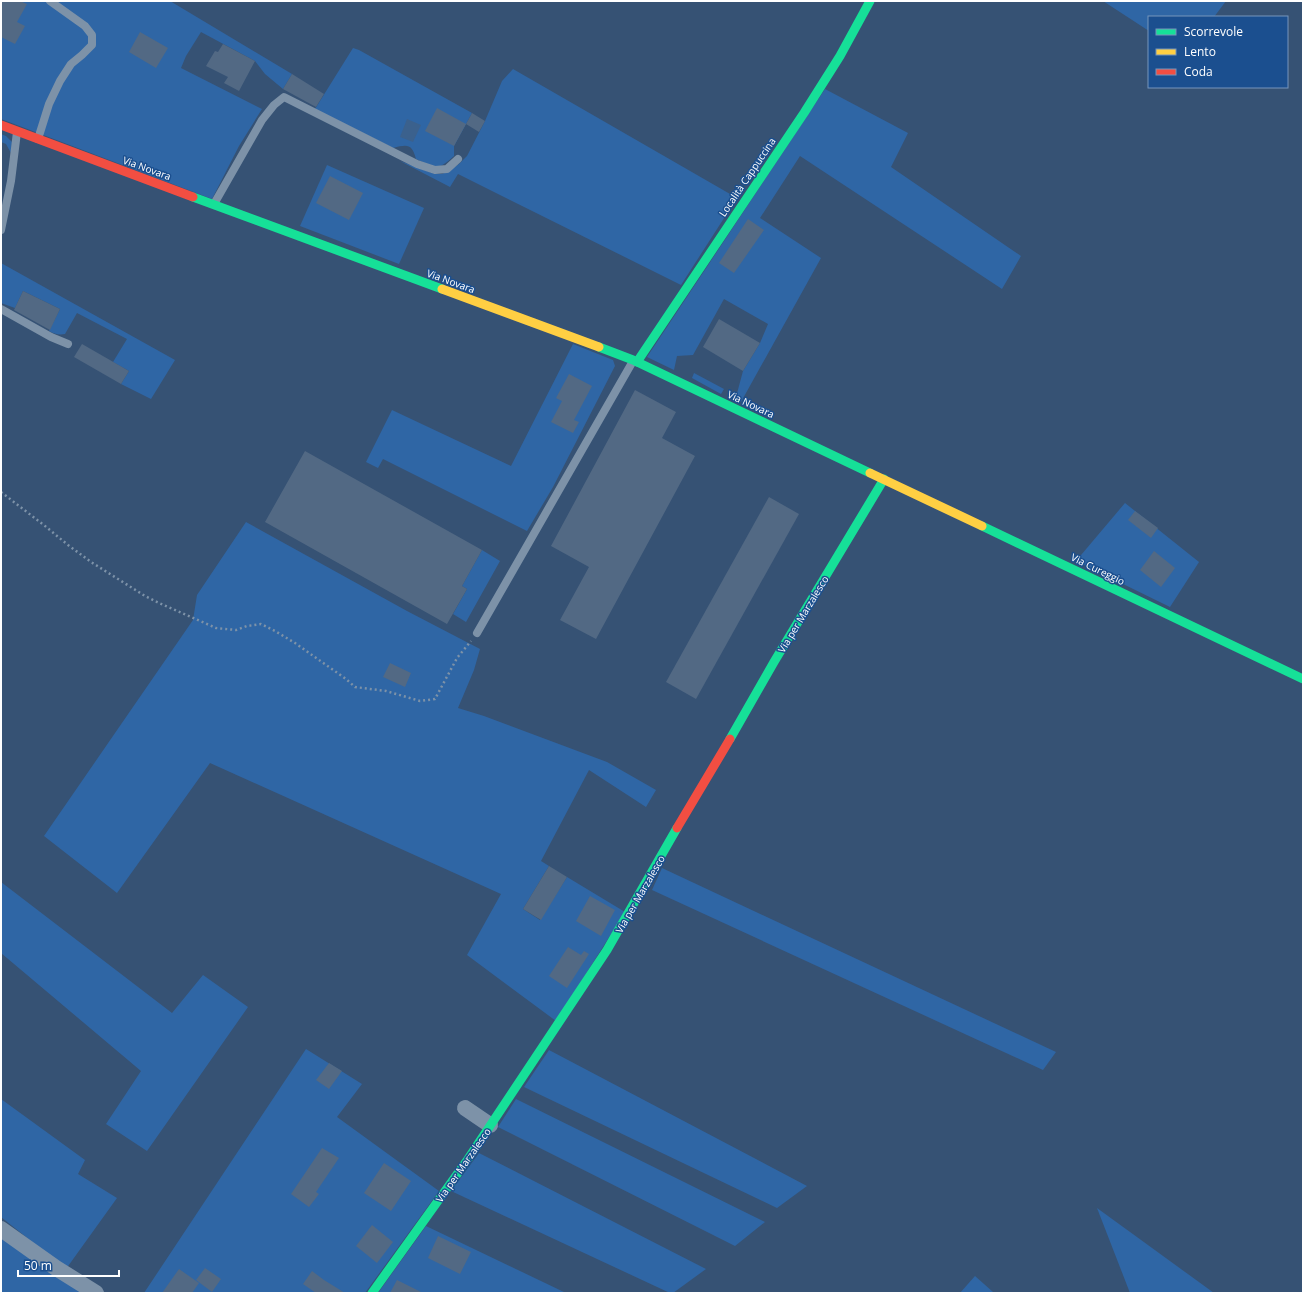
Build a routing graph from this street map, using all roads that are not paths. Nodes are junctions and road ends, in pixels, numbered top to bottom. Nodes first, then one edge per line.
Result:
1 (50, 1) edge
2 (870, 1) edge
3 (1, 125) edge
4 (17, 132) junction
5 (37, 139) junction
6 (458, 159) dead end
7 (214, 205) junction
8 (1, 230) edge
9 (1, 309) edge
10 (68, 344) dead end
11 (635, 361) junction
12 (884, 479) junction
13 (477, 633) road end
14 (1303, 679) edge
15 (465, 1108) dead end
16 (490, 1126) junction
17 (1, 1229) edge
18 (96, 1293) edge
19 (372, 1293) edge

1 - 5 lane
2 - 11 main road, Località Cappuccina
3 - 4 main road, Via Novara
4 - 5 main road, Via Novara
4 - 8 lane
5 - 7 main road, Via Novara
6 - 7 lane
7 - 11 main road, Via Novara
9 - 10 lane
11 - 12 main road, Via Novara
11 - 13 lane
12 - 14 main road, Via Cureggio
12 - 16 main road, Via per Marzalesco
15 - 16 street
16 - 19 main road, Via per Marzalesco
17 - 18 street

